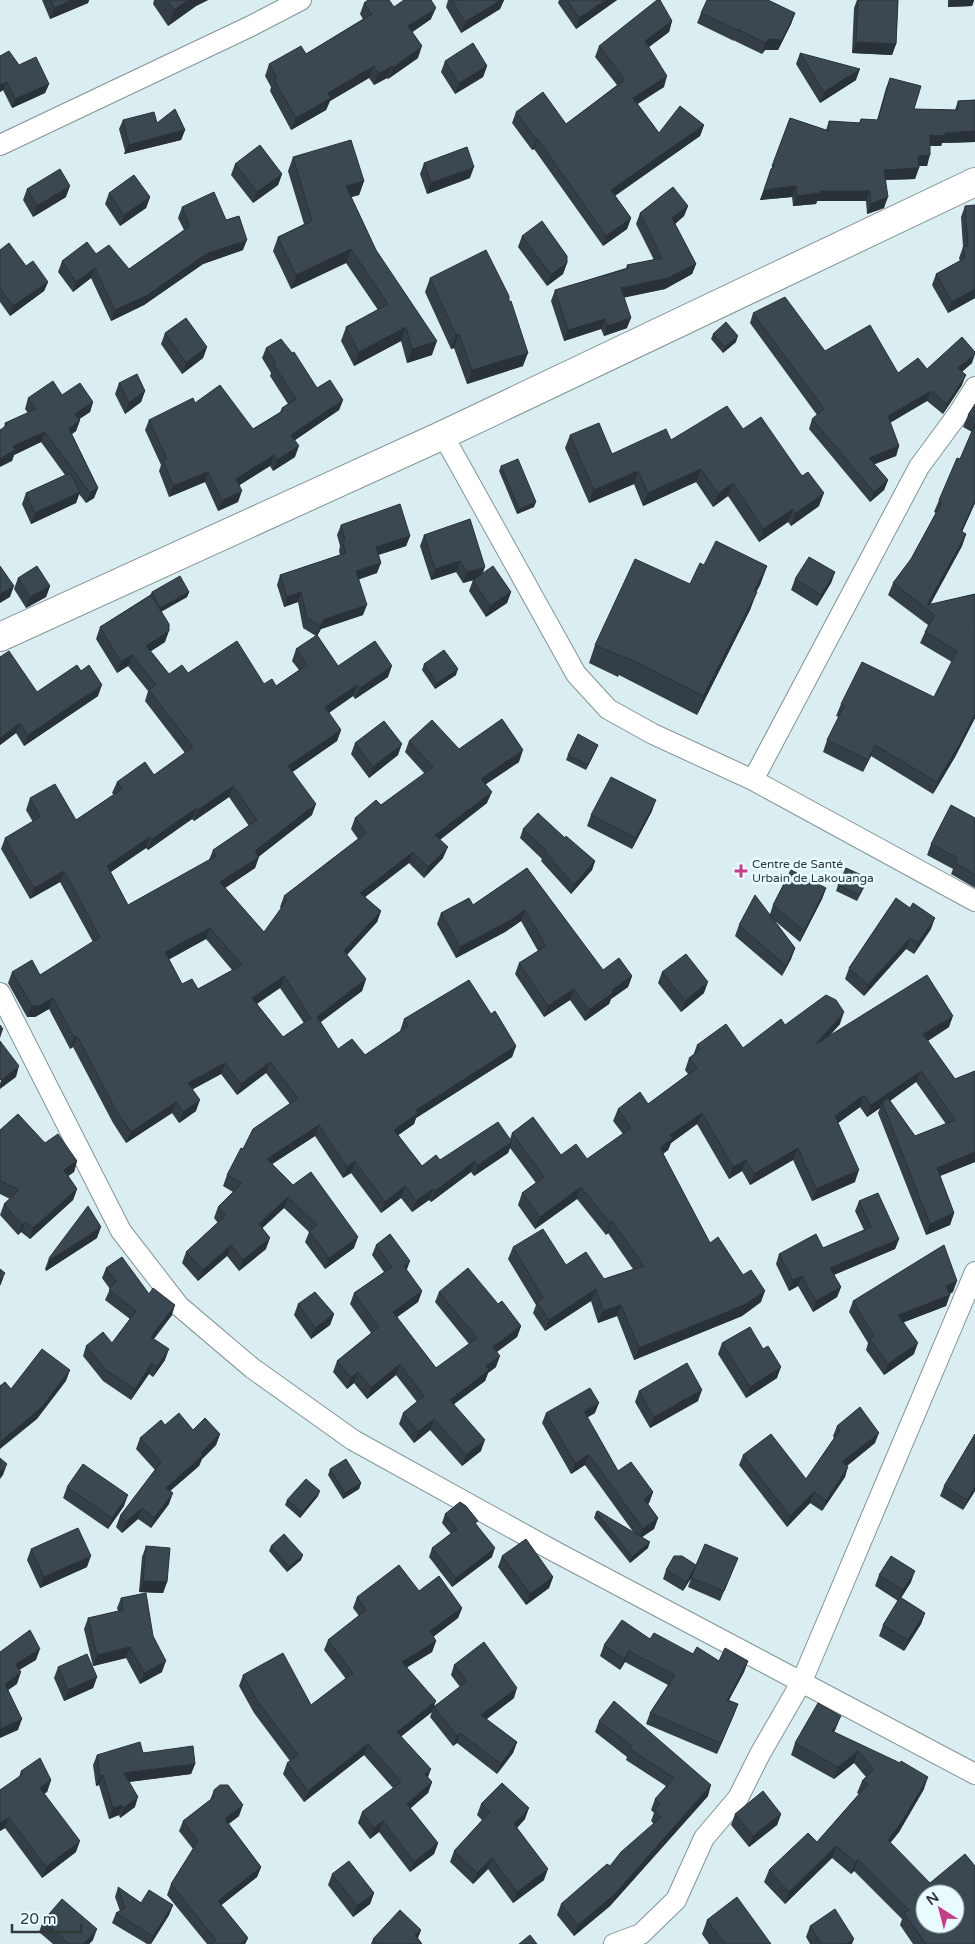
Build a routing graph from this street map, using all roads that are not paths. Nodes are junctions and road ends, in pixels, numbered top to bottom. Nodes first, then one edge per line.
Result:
1 (301, 0) edge
2 (0, 145) edge
3 (975, 182) edge
4 (975, 386) edge
5 (443, 435) junction
6 (0, 637) edge
7 (753, 780) junction
8 (975, 902) edge
9 (0, 994) edge
10 (975, 1272) edge
11 (802, 1681) junction
12 (975, 1774) edge
13 (614, 1944) edge

1 - 2 street
3 - 5 street
4 - 7 street
5 - 6 street
5 - 7 street
7 - 8 street
9 - 11 street
10 - 11 street
11 - 12 street
11 - 13 street

